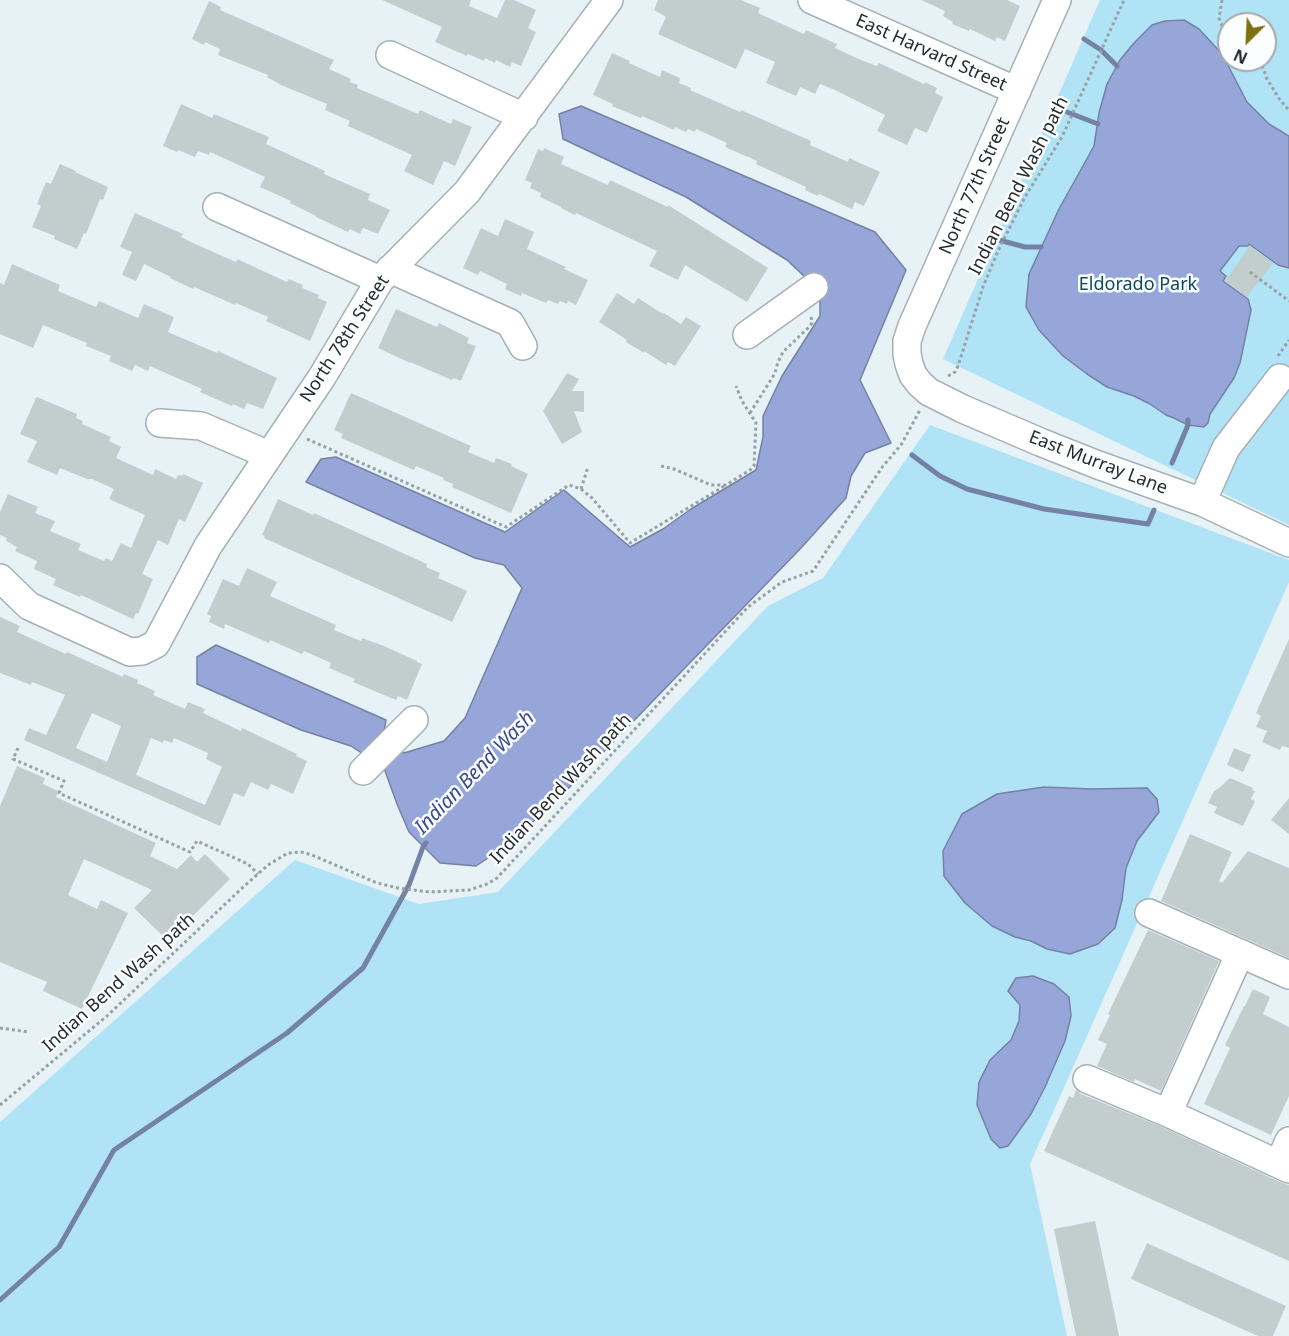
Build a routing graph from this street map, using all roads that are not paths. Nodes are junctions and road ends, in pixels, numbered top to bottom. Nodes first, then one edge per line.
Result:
1 (609, 0) edge
2 (812, 0) edge
3 (1057, 0) edge
4 (390, 55) dead end
5 (1017, 91) junction
6 (524, 117) junction
7 (217, 207) dead end
8 (385, 275) junction
9 (806, 292) road end
10 (747, 335) dead end
11 (523, 346) dead end
12 (913, 375) joint
13 (1280, 378) dead end
14 (160, 423) dead end
15 (269, 455) junction
16 (1202, 502) junction
17 (1289, 543) edge
18 (0, 578) edge
19 (414, 720) dead end
20 (363, 771) dead end
21 (1149, 913) dead end
22 (1240, 953) junction
23 (1289, 975) edge
24 (1087, 1079) dead end
25 (1168, 1113) junction
26 (1286, 1158) edge

1 - 6 street, North 78th Street
2 - 5 street, East Harvard Street
3 - 5 street, North 77th Street
4 - 6 street
5 - 12 street, North 77th Street
6 - 8 street, North 78th Street
7 - 8 street
8 - 11 street
8 - 15 street, North 78th Street
9 - 10 street
12 - 16 street, East Murray Lane
13 - 16 street
14 - 15 street
15 - 18 street, North 78th Street
16 - 17 street, East Murray Lane
19 - 20 street
21 - 22 street
22 - 23 street
22 - 25 street
24 - 25 street
25 - 26 street

